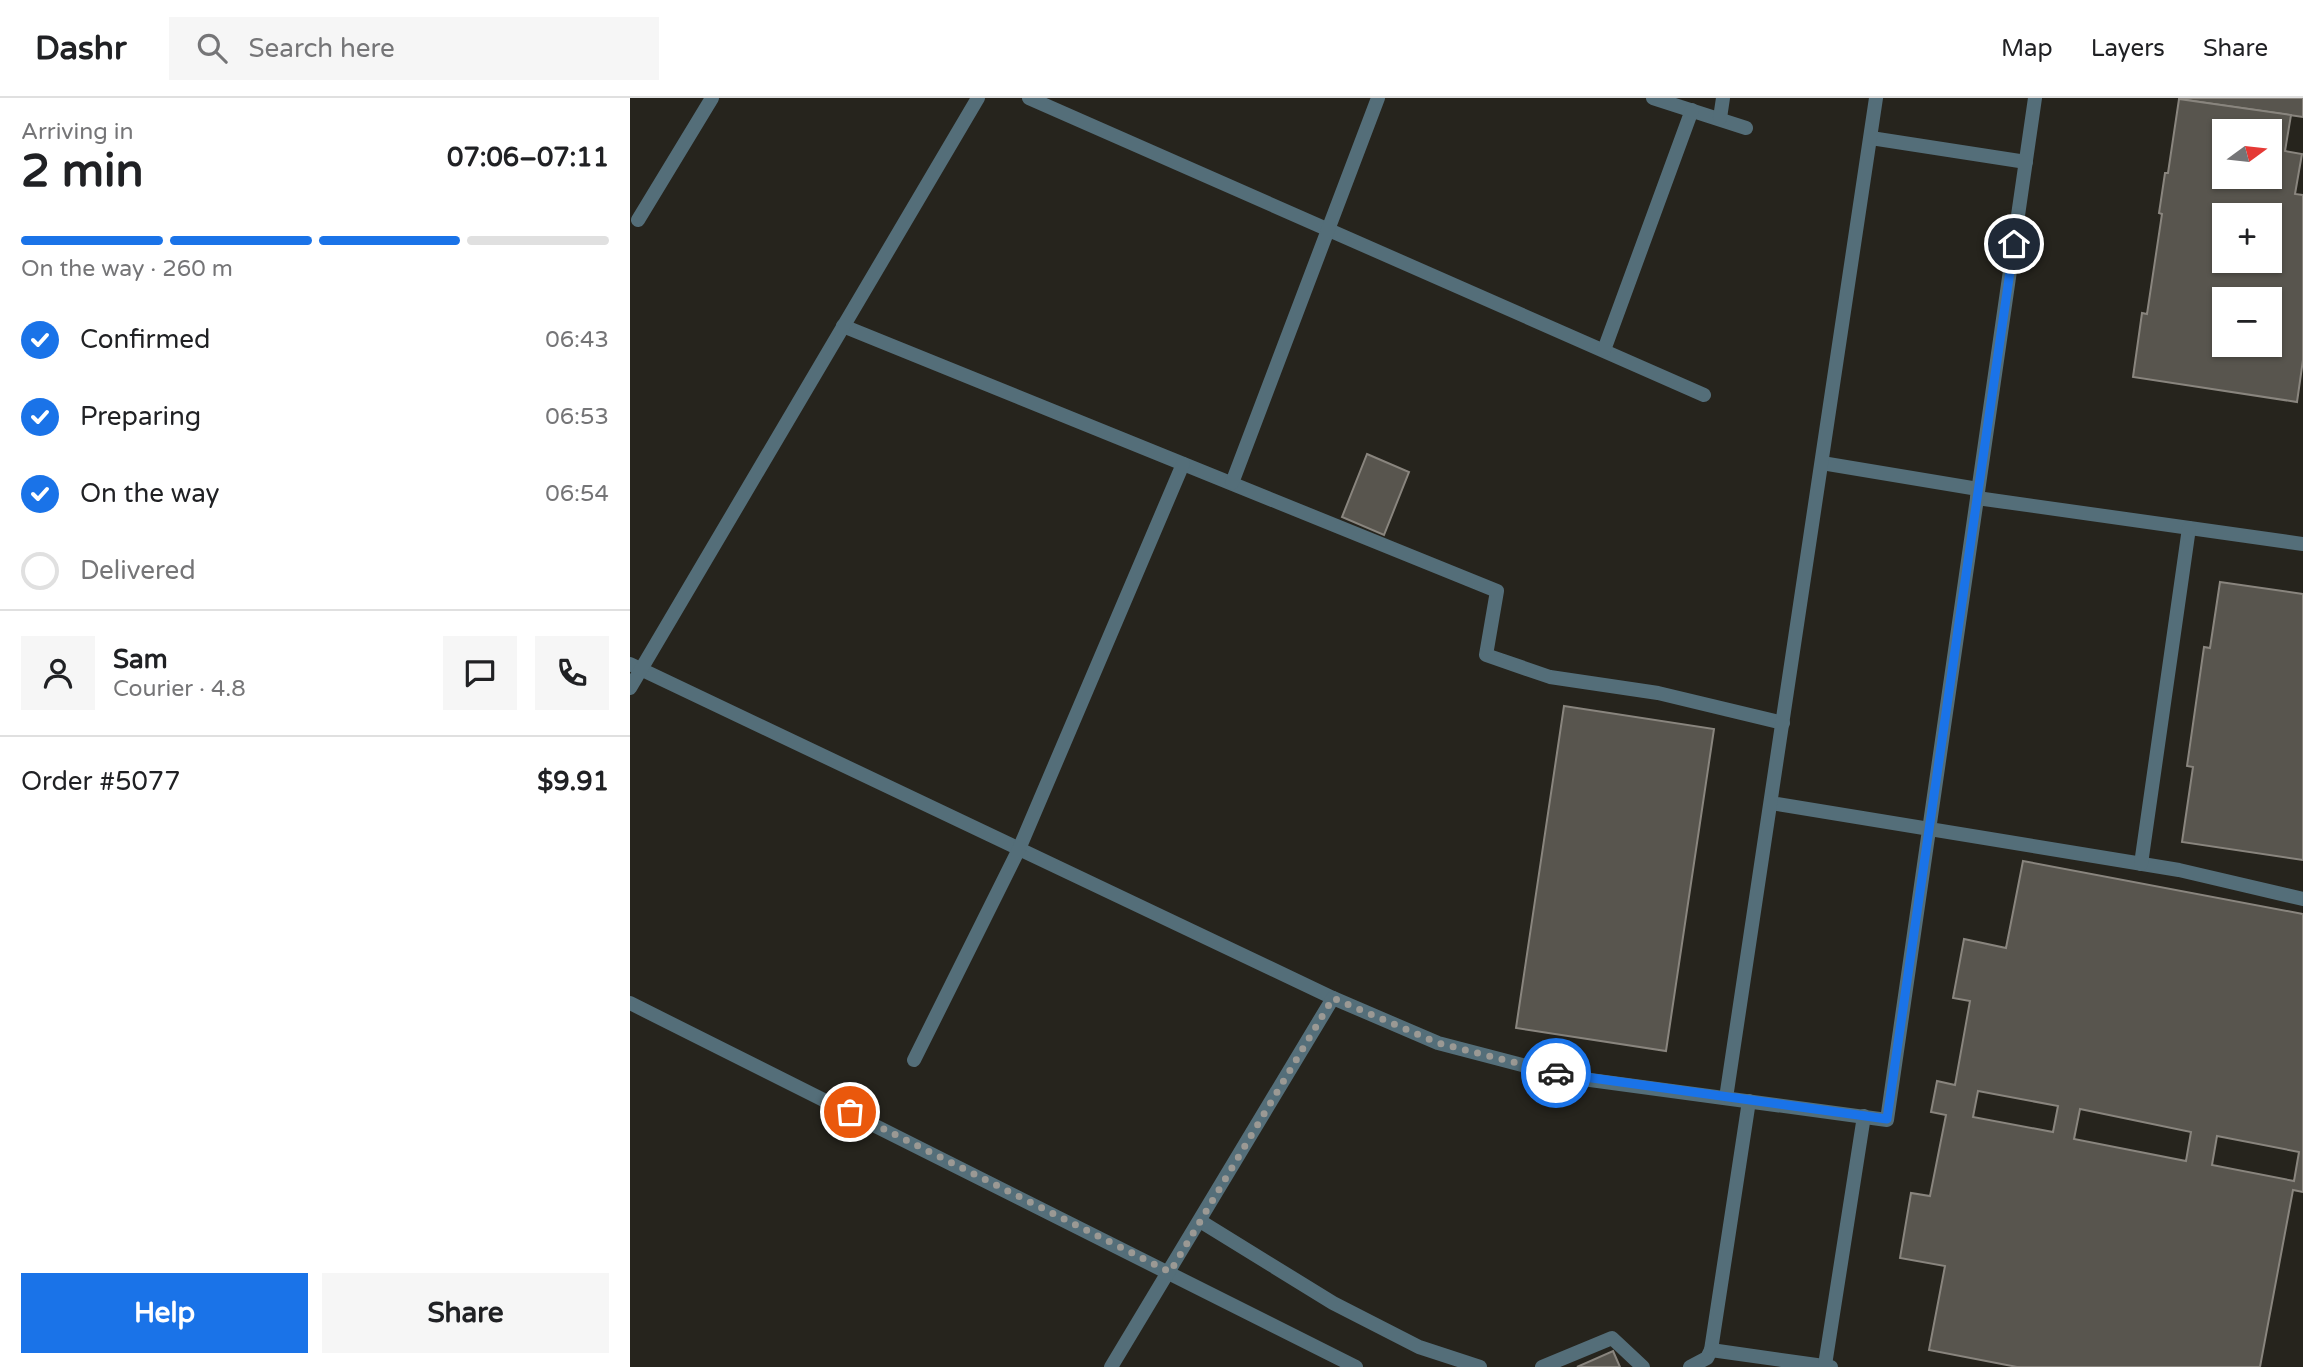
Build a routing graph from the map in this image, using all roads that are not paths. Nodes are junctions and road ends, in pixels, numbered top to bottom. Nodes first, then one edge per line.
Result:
1 (712, 98) edge
2 (978, 98) edge
3 (1029, 98) edge
4 (1378, 98) edge
5 (1723, 98) edge
6 (1876, 98) edge
7 (2035, 98) edge
8 (1657, 99) edge
9 (1692, 110) junction
10 (1720, 118) junction
11 (1746, 128) dead end
12 (1871, 138) junction
13 (2026, 162) junction
14 (638, 220) dead end
15 (1329, 229) junction
16 (843, 326) junction
17 (1604, 350) junction
18 (1704, 395) dead end
19 (1822, 463) junction
20 (1183, 464) junction
21 (1233, 484) junction
22 (1978, 493) junction
23 (2189, 527) junction
24 (2303, 541) edge
25 (636, 667) edge
26 (630, 688) edge
27 (1783, 723) junction
28 (1771, 803) junction
29 (1929, 830) junction
30 (1018, 849) junction
31 (2141, 864) junction
32 (2303, 899) edge
33 (1333, 998) junction
34 (630, 1003) edge
35 (914, 1060) dead end
36 (1726, 1098) junction
37 (1749, 1101) junction
38 (1864, 1116) junction
39 (1200, 1221) junction
40 (1170, 1272) junction
41 (1712, 1350) junction
42 (1828, 1366) edge
43 (1111, 1367) edge
44 (1356, 1367) edge
45 (1480, 1367) edge
46 (1542, 1367) edge
47 (1643, 1367) edge
48 (1690, 1367) edge

1 - 14 lane
2 - 16 lane
3 - 15 lane
4 - 15 lane
5 - 10 lane
6 - 12 lane
7 - 13 lane
8 - 9 lane
9 - 10 lane
9 - 17 lane
10 - 11 lane
12 - 13 lane
12 - 19 lane
13 - 22 lane
15 - 17 lane
15 - 21 lane
16 - 20 lane
16 - 25 lane
17 - 18 lane
19 - 22 lane
19 - 27 lane
20 - 21 lane
20 - 30 lane
21 - 27 lane
22 - 23 lane
22 - 29 lane
23 - 24 lane
23 - 31 lane
25 - 26 lane
25 - 30 lane
27 - 28 lane
28 - 29 lane
28 - 36 lane
29 - 31 lane
29 - 38 lane
30 - 33 lane
30 - 35 lane
31 - 32 lane
33 - 36 lane
33 - 39 lane
34 - 40 lane
36 - 37 lane
37 - 38 lane
37 - 41 lane
38 - 42 lane
39 - 40 lane
39 - 45 lane
40 - 43 lane
40 - 44 lane
41 - 42 lane
41 - 48 lane
46 - 47 lane

